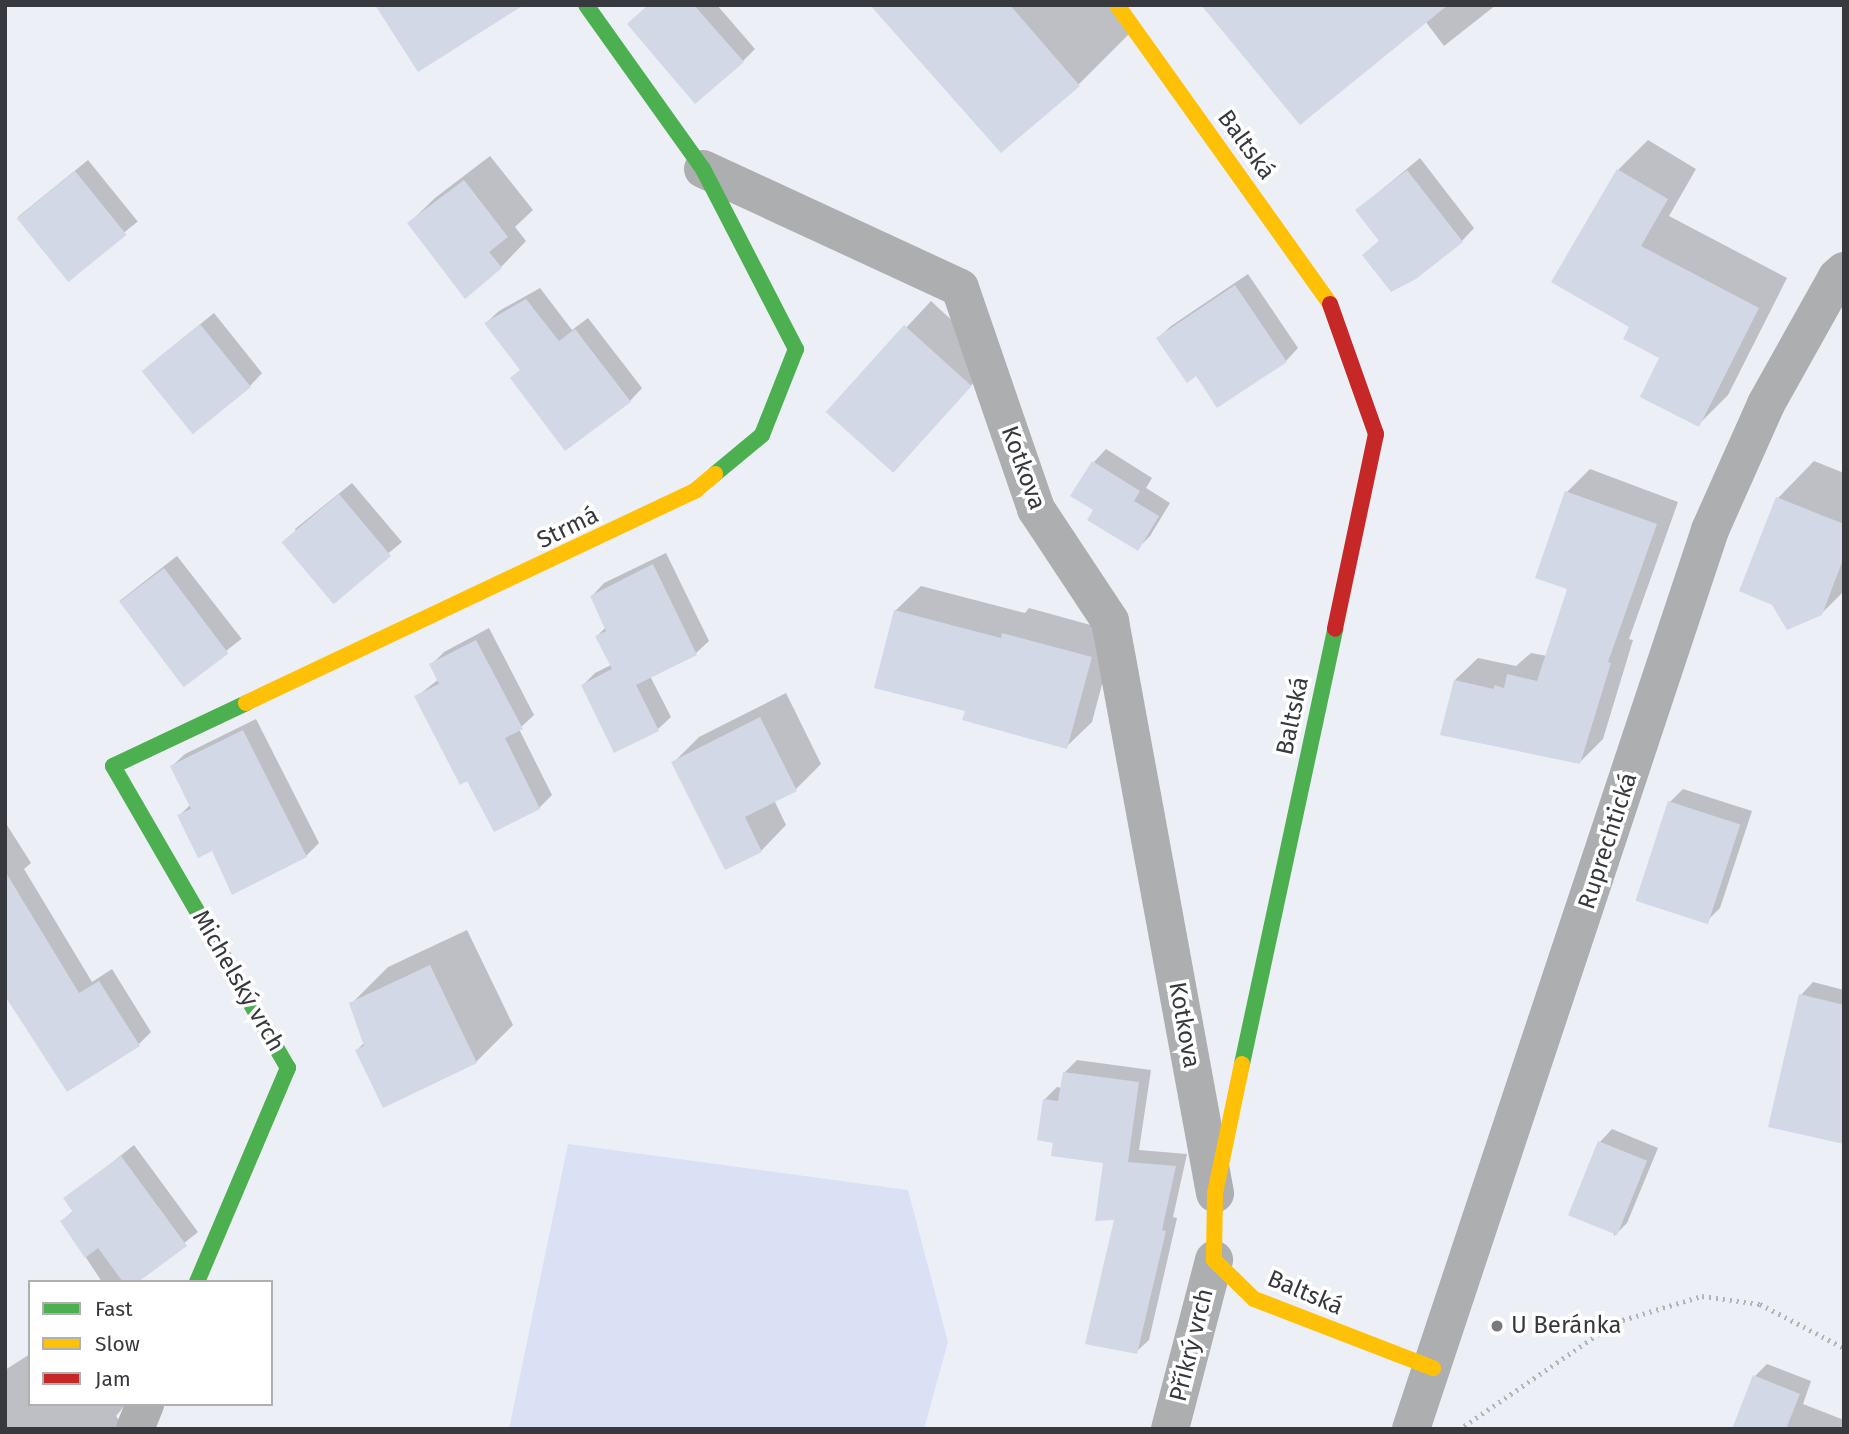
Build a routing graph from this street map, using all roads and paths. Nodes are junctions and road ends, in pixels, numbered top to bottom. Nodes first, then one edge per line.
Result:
1 (586, 5) edge
2 (1117, 5) edge
3 (703, 169) junction
4 (1844, 271) edge
5 (113, 766) joint
6 (1215, 1193) junction
7 (1213, 1260) junction
8 (198, 1280) edge
9 (1844, 1348) edge
10 (1433, 1368) junction
11 (144, 1406) edge
12 (135, 1429) edge
13 (1170, 1429) edge
14 (1411, 1429) edge
15 (1461, 1429) edge

1 - 3 street, Kotkova
2 - 6 street, Baltská
3 - 5 street, Strmá
3 - 6 street, Kotkova
4 - 10 street, Ruprechtická
5 - 8 street, Michelský vrch
6 - 7 street, Baltská
7 - 10 street, Baltská
7 - 13 street, Příkrý vrch
9 - 15 path
10 - 14 street, Ruprechtická
11 - 12 street

